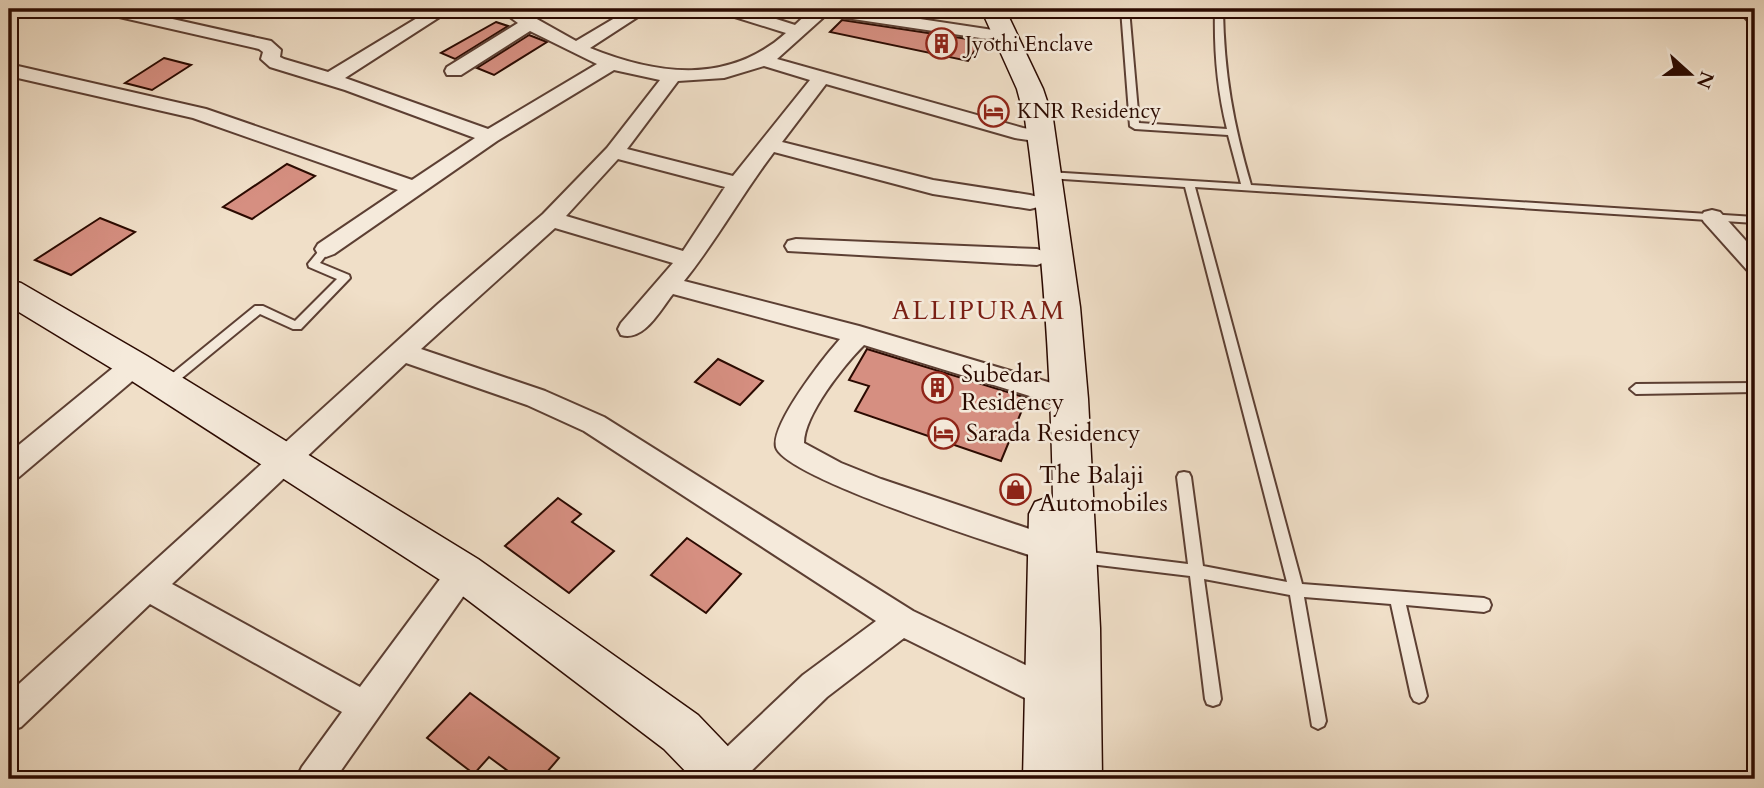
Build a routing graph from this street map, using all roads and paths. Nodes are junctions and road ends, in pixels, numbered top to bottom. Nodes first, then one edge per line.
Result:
1 (106, 9) edge
2 (444, 9) edge
3 (507, 9) edge
4 (642, 9) edge
5 (727, 9) edge
6 (821, 9) edge
7 (1125, 9) edge
8 (1219, 9) edge
9 (1741, 9) edge
10 (985, 17) edge
11 (530, 23) junction
12 (1755, 23) edge
13 (797, 31) junction
14 (578, 47) junction
15 (762, 60) junction
16 (612, 63) junction
17 (9, 69) edge
18 (454, 71) dead end
19 (823, 76) junction
20 (671, 78) junction
21 (330, 79) junction
22 (1230, 132) junction
23 (1032, 135) junction
24 (490, 137) junction
25 (770, 145) junction
26 (614, 152) junction
27 (1189, 183) junction
28 (738, 184) junction
29 (1247, 187) junction
30 (413, 188) junction
31 (1039, 188) junction
32 (1712, 217) junction
33 (551, 219) junction
34 (1755, 220) edge
35 (796, 246) dead end
36 (326, 249) joint
37 (1037, 257) junction
38 (688, 260) junction
39 (1755, 265) edge
40 (668, 285) junction
41 (9, 291) edge
42 (630, 329) dead end
43 (859, 335) junction
44 (403, 352) junction
45 (150, 375) junction
46 (1755, 388) edge
47 (1636, 389) dead end
48 (1049, 392) junction
49 (287, 460) junction
50 (9, 469) edge
51 (1184, 477) dead end
52 (1062, 552) junction
53 (1197, 570) junction
54 (463, 572) junction
55 (146, 586) junction
56 (1296, 590) junction
57 (1397, 598) junction
58 (1484, 604) dead end
59 (902, 621) junction
60 (1049, 693) junction
61 (1419, 696) dead end
62 (1213, 699) dead end
63 (366, 708) junction
64 (9, 715) edge
65 (1318, 721) dead end
66 (724, 777) edge
67 (314, 779) edge
68 (1048, 779) edge
69 (1077, 779) edge

1 - 21 street
2 - 21 street
3 - 11 street
4 - 14 street
5 - 13 street
6 - 10 street
6 - 13 street
7 - 22 lane
8 - 22 lane
9 - 12 lane
10 - 23 main road
11 - 14 street
11 - 18 street
13 - 15 street
14 - 16 street
15 - 19 street
15 - 20 street
16 - 20 street
16 - 24 street
17 - 30 street
19 - 23 street
19 - 25 street
20 - 26 street
21 - 24 street
22 - 29 lane
23 - 31 main road
24 - 30 street
25 - 28 street
25 - 31 street
26 - 28 street
26 - 33 street
27 - 29 lane
27 - 31 lane
27 - 56 lane
28 - 38 street
29 - 32 lane
30 - 36 street
31 - 37 main road
31 - 52 main road
32 - 34 lane
32 - 39 street
33 - 38 street
33 - 44 street
35 - 37 street
36 - 45 lane
37 - 48 main road
38 - 40 street
40 - 42 street
40 - 43 street
41 - 45 main road
43 - 48 street
43 - 52 street
44 - 49 street
44 - 59 street
45 - 49 main road
45 - 50 street
46 - 47 lane
48 - 52 main road
49 - 54 main road
49 - 55 street
51 - 53 lane
52 - 53 lane
52 - 60 main road
52 - 69 main road
53 - 56 lane
53 - 62 lane
54 - 63 street
54 - 66 main road
55 - 63 street
55 - 64 street
56 - 57 lane
56 - 65 lane
57 - 58 lane
57 - 61 lane
59 - 60 street
59 - 66 street
60 - 68 main road
63 - 67 street

